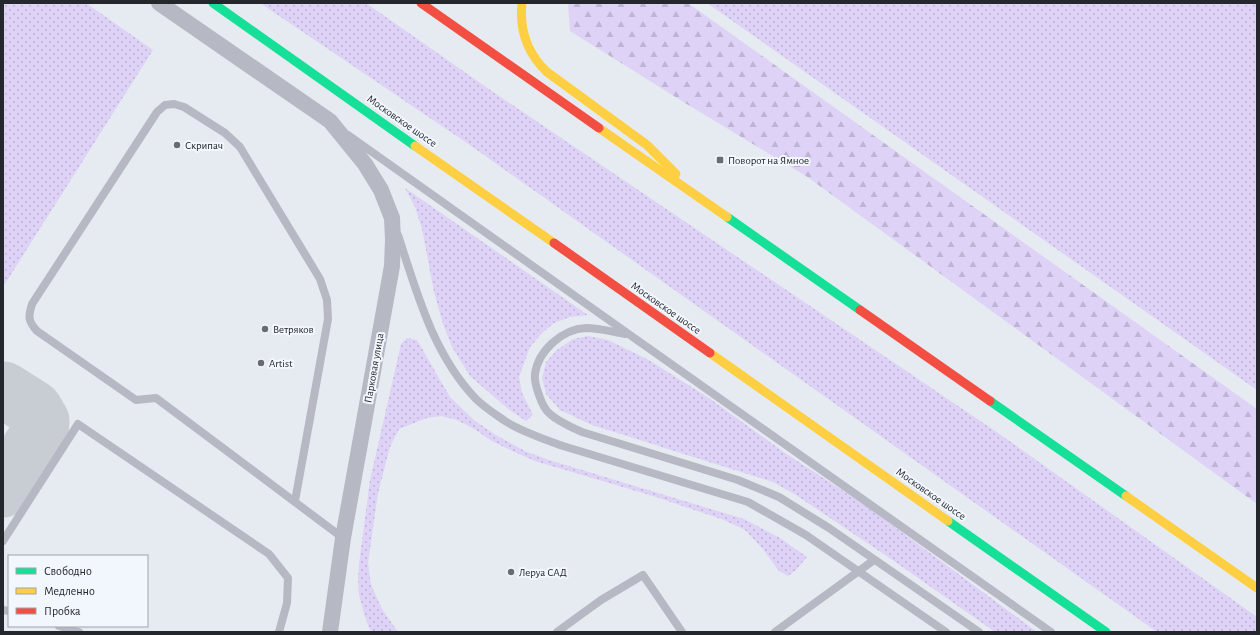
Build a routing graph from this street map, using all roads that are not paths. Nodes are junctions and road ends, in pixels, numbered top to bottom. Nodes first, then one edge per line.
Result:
1 (159, 3) edge
2 (213, 3) edge
3 (421, 3) edge
4 (522, 3) edge
5 (330, 121) junction
6 (696, 195) junction
7 (392, 218) junction
8 (630, 336) junction
9 (295, 501) junction
10 (343, 538) junction
11 (3, 541) edge
12 (874, 560) junction
13 (858, 571) junction
14 (1257, 588) edge
15 (62, 627) edge
16 (79, 632) edge
17 (279, 632) edge
18 (330, 632) edge
19 (557, 632) edge
20 (682, 632) edge
21 (775, 632) edge
22 (946, 632) edge
23 (979, 632) edge
24 (1051, 632) edge
25 (1106, 632) edge

1 - 5 street, Парковая улица
2 - 25 main road, Московское шоссе
3 - 6 main road
4 - 6 main road
5 - 7 street, Парковая улица
5 - 8 lane
6 - 14 main road
7 - 10 street, Парковая улица
7 - 13 lane
8 - 12 lane
8 - 24 lane
9 - 9 lane
9 - 10 lane
10 - 18 street, Парковая улица
11 - 17 lane
12 - 13 lane
12 - 23 lane
13 - 21 lane
13 - 22 lane
15 - 16 lane
19 - 20 lane

